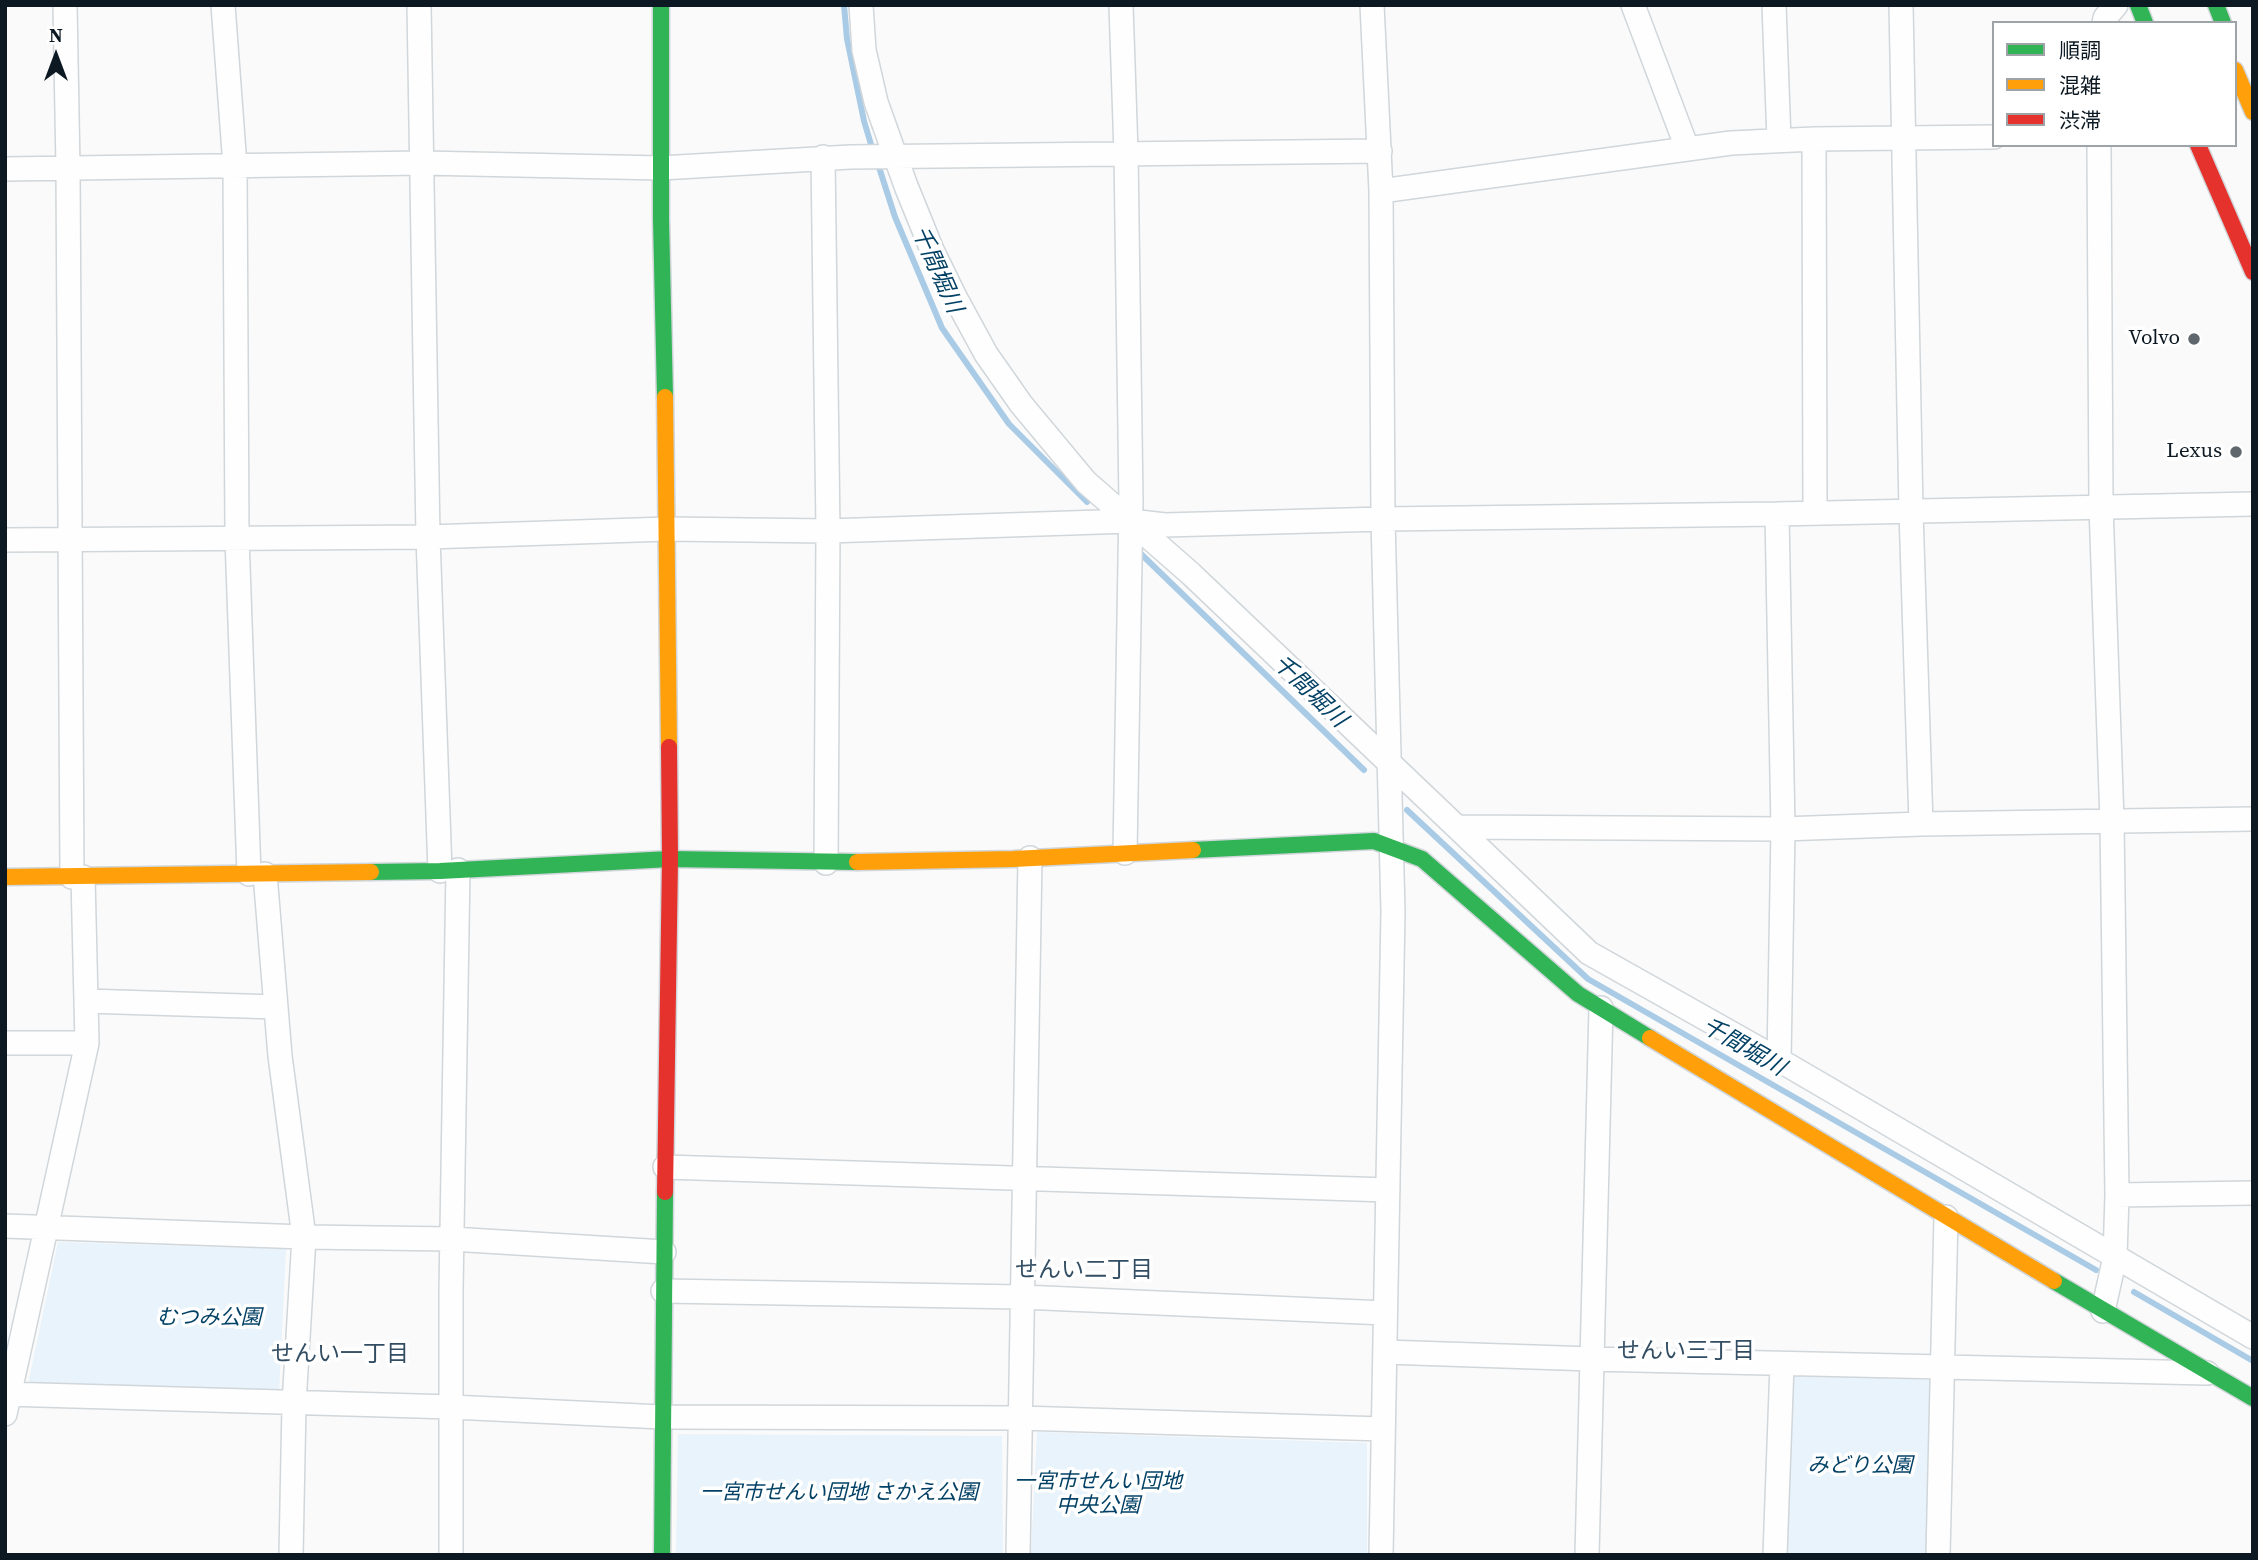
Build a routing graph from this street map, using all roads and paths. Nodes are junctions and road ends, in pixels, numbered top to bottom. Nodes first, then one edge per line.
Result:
1 (65, 5) edge
2 (223, 5) edge
3 (419, 5) edge
4 (661, 5) edge
5 (861, 5) edge
6 (1121, 5) edge
7 (1372, 5) edge
8 (1633, 5) edge
9 (1774, 5) edge
10 (1901, 5) edge
11 (2116, 5) edge
12 (2105, 21) edge
13 (2237, 64) edge
14 (2237, 65) edge
15 (2253, 92) edge
16 (2253, 112) edge
17 (1992, 136) edge
18 (1903, 138) junction
19 (1814, 139) junction
20 (1779, 140) junction
21 (2099, 147) edge
22 (2199, 147) edge
23 (1687, 148) junction
24 (1380, 150) junction
25 (1126, 153) junction
26 (891, 156) junction
27 (823, 158) junction
28 (423, 163) junction
29 (235, 166) junction
30 (68, 168) junction
31 (661, 168) junction
32 (5, 169) edge
33 (1381, 191) junction
34 (2253, 272) edge
35 (2253, 503) edge
36 (2101, 506) junction
37 (1911, 512) junction
38 (1815, 513) junction
39 (1777, 514) junction
40 (1383, 519) junction
41 (1130, 521) junction
42 (667, 529) junction
43 (828, 531) junction
44 (428, 537) junction
45 (237, 538) junction
46 (70, 539) junction
47 (5, 540) edge
48 (1388, 761) junction
49 (2253, 819) edge
50 (2112, 821) junction
51 (1921, 824) junction
52 (1458, 827) junction
53 (1783, 829) junction
54 (1391, 847) junction
55 (1125, 853) junction
56 (1030, 858) junction
57 (670, 859) junction
58 (826, 863) junction
59 (449, 870) junction
60 (257, 874) junction
61 (5, 877) edge
62 (78, 877) junction
63 (86, 1000) junction
64 (276, 1007) junction
65 (1601, 1008) junction
66 (5, 1043) edge
67 (87, 1043) junction
68 (1779, 1060) junction
69 (665, 1167) junction
70 (1024, 1178) junction
71 (1388, 1190) junction
72 (2253, 1193) edge
73 (2117, 1195) junction
74 (1946, 1217) junction
75 (5, 1226) edge
76 (47, 1226) junction
77 (304, 1237) junction
78 (452, 1239) junction
79 (664, 1252) junction
80 (2115, 1257) junction
81 (663, 1291) junction
82 (1022, 1297) junction
83 (2103, 1311) junction
84 (1385, 1313) junction
85 (2253, 1337) edge
86 (1385, 1352) junction
87 (1592, 1359) junction
88 (1782, 1364) junction
89 (1943, 1367) junction
90 (2209, 1373) junction
91 (2253, 1398) edge
92 (7, 1401) edge
93 (294, 1404) junction
94 (452, 1407) junction
95 (662, 1417) junction
96 (1020, 1418) junction
97 (1383, 1429) junction
98 (291, 1555) edge
99 (451, 1555) edge
100 (662, 1555) edge
101 (1017, 1555) edge
102 (1381, 1555) edge
103 (1587, 1555) edge
104 (1775, 1555) edge
105 (1938, 1555) edge

1 - 30 street
2 - 29 street
3 - 28 street
4 - 31 main road
5 - 26 street
6 - 25 street
7 - 24 street
8 - 23 street
9 - 20 street
10 - 18 street
11 - 12 street
13 - 15 main road
14 - 16 main road
17 - 18 street
18 - 19 street
18 - 37 street
19 - 20 street
19 - 38 street
20 - 23 street
21 - 36 street
22 - 34 main road
23 - 33 street
24 - 25 street
24 - 33 street
25 - 26 street
25 - 41 street
26 - 27 street
26 - 41 street
27 - 31 street
27 - 43 street
28 - 29 street
28 - 31 street
28 - 44 street
29 - 30 street
29 - 45 street
30 - 32 street
30 - 46 street
31 - 42 main road
33 - 40 street
35 - 36 street
36 - 37 street
36 - 50 street
37 - 38 street
37 - 51 street
38 - 39 street
39 - 40 street
39 - 53 street
40 - 41 street
40 - 48 street
41 - 43 street
41 - 48 street
41 - 55 street
42 - 43 street
42 - 44 street
42 - 57 main road
43 - 58 street
44 - 45 street
44 - 59 street
45 - 46 street
45 - 60 street
46 - 47 street
46 - 62 street
48 - 52 street
48 - 54 street
49 - 50 street
50 - 51 street
50 - 73 street
51 - 53 street
52 - 53 street
52 - 68 street
53 - 68 street
54 - 55 main road
54 - 65 main road
54 - 71 street
55 - 56 main road
56 - 58 main road
56 - 70 street
57 - 58 main road
57 - 59 main road
57 - 69 main road
59 - 60 main road
59 - 78 street
60 - 62 main road
60 - 64 street
61 - 62 main road
62 - 63 street
63 - 64 street
63 - 67 street
64 - 77 street
65 - 74 main road
65 - 87 street
66 - 67 street
67 - 76 street
68 - 80 street
69 - 70 street
69 - 79 main road
70 - 71 street
70 - 82 street
71 - 84 street
72 - 73 street
73 - 80 street
74 - 83 main road
74 - 89 street
75 - 76 street
76 - 77 street
76 - 92 street
77 - 78 street
77 - 93 street
78 - 79 street
78 - 94 street
79 - 81 main road
80 - 83 street
80 - 85 street
81 - 82 street
81 - 95 main road
82 - 84 street
82 - 96 street
83 - 90 main road
84 - 86 street
86 - 87 street
86 - 97 street
87 - 88 street
87 - 103 street
88 - 89 street
88 - 104 street
89 - 90 street
89 - 105 street
90 - 91 main road
92 - 93 street
93 - 94 street
93 - 98 street
94 - 95 street
94 - 99 street
95 - 96 street
95 - 100 main road
96 - 97 street
96 - 101 street
97 - 102 street

